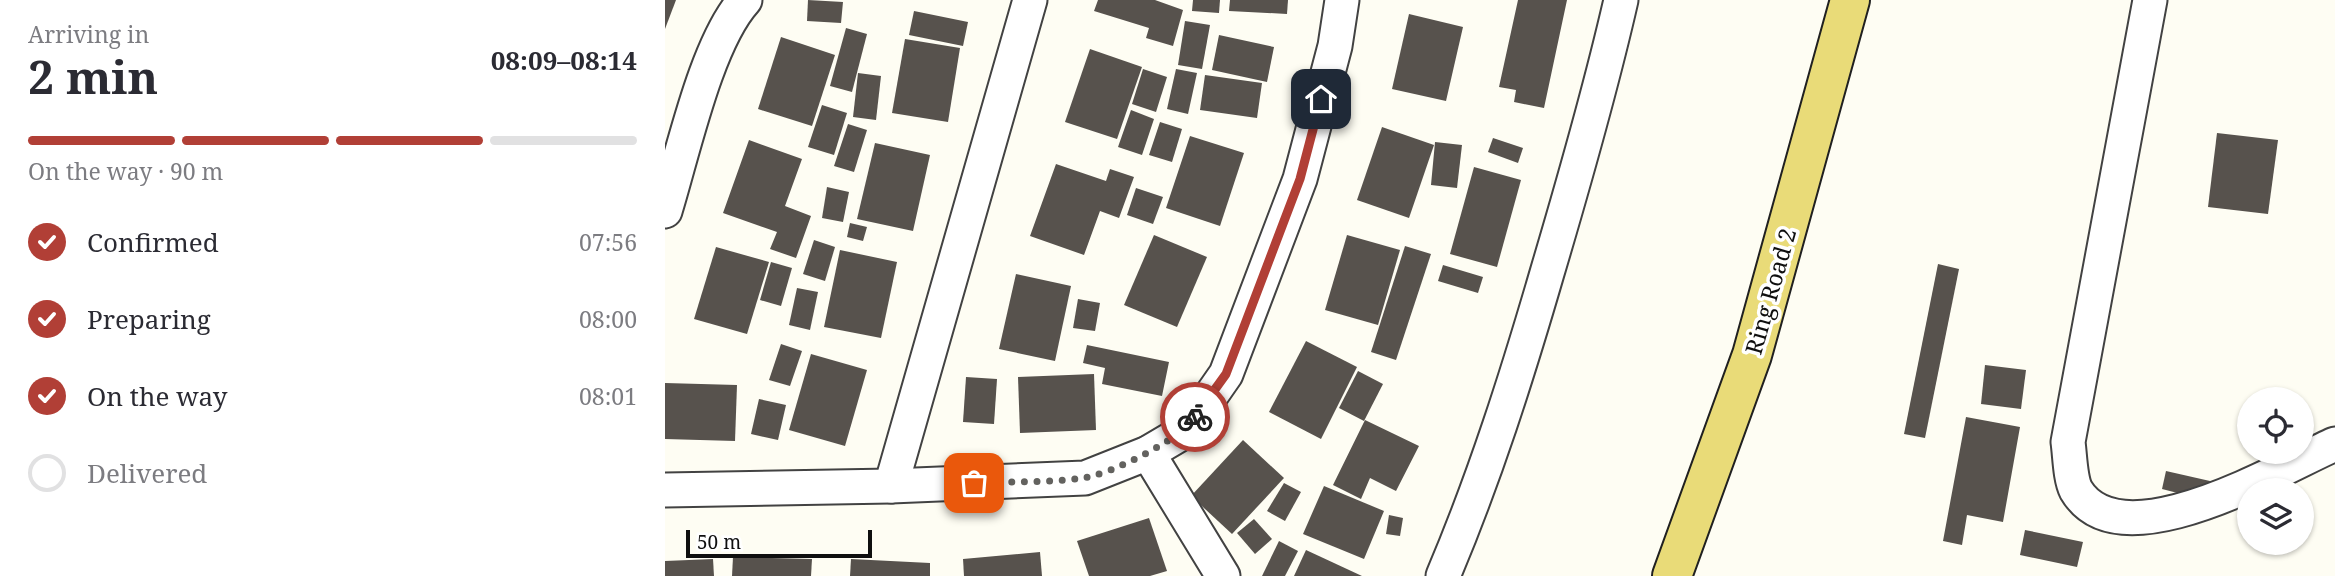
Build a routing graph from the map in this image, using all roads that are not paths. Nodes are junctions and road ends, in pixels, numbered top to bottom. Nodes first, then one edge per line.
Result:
1 (745, 0) edge
2 (1030, 0) edge
3 (1342, 0) edge
4 (1621, 0) edge
5 (1850, 0) edge
6 (2150, 0) edge
7 (665, 211) edge
8 (2335, 444) edge
9 (1148, 453) junction
10 (891, 486) junction
11 (665, 490) edge
12 (1223, 576) edge
13 (1443, 576) edge
14 (1672, 576) edge

1 - 7 street
2 - 10 street
3 - 9 street
4 - 13 street
5 - 14 main road, Ring Road 2
6 - 8 street
9 - 10 street
9 - 12 street
10 - 11 street

